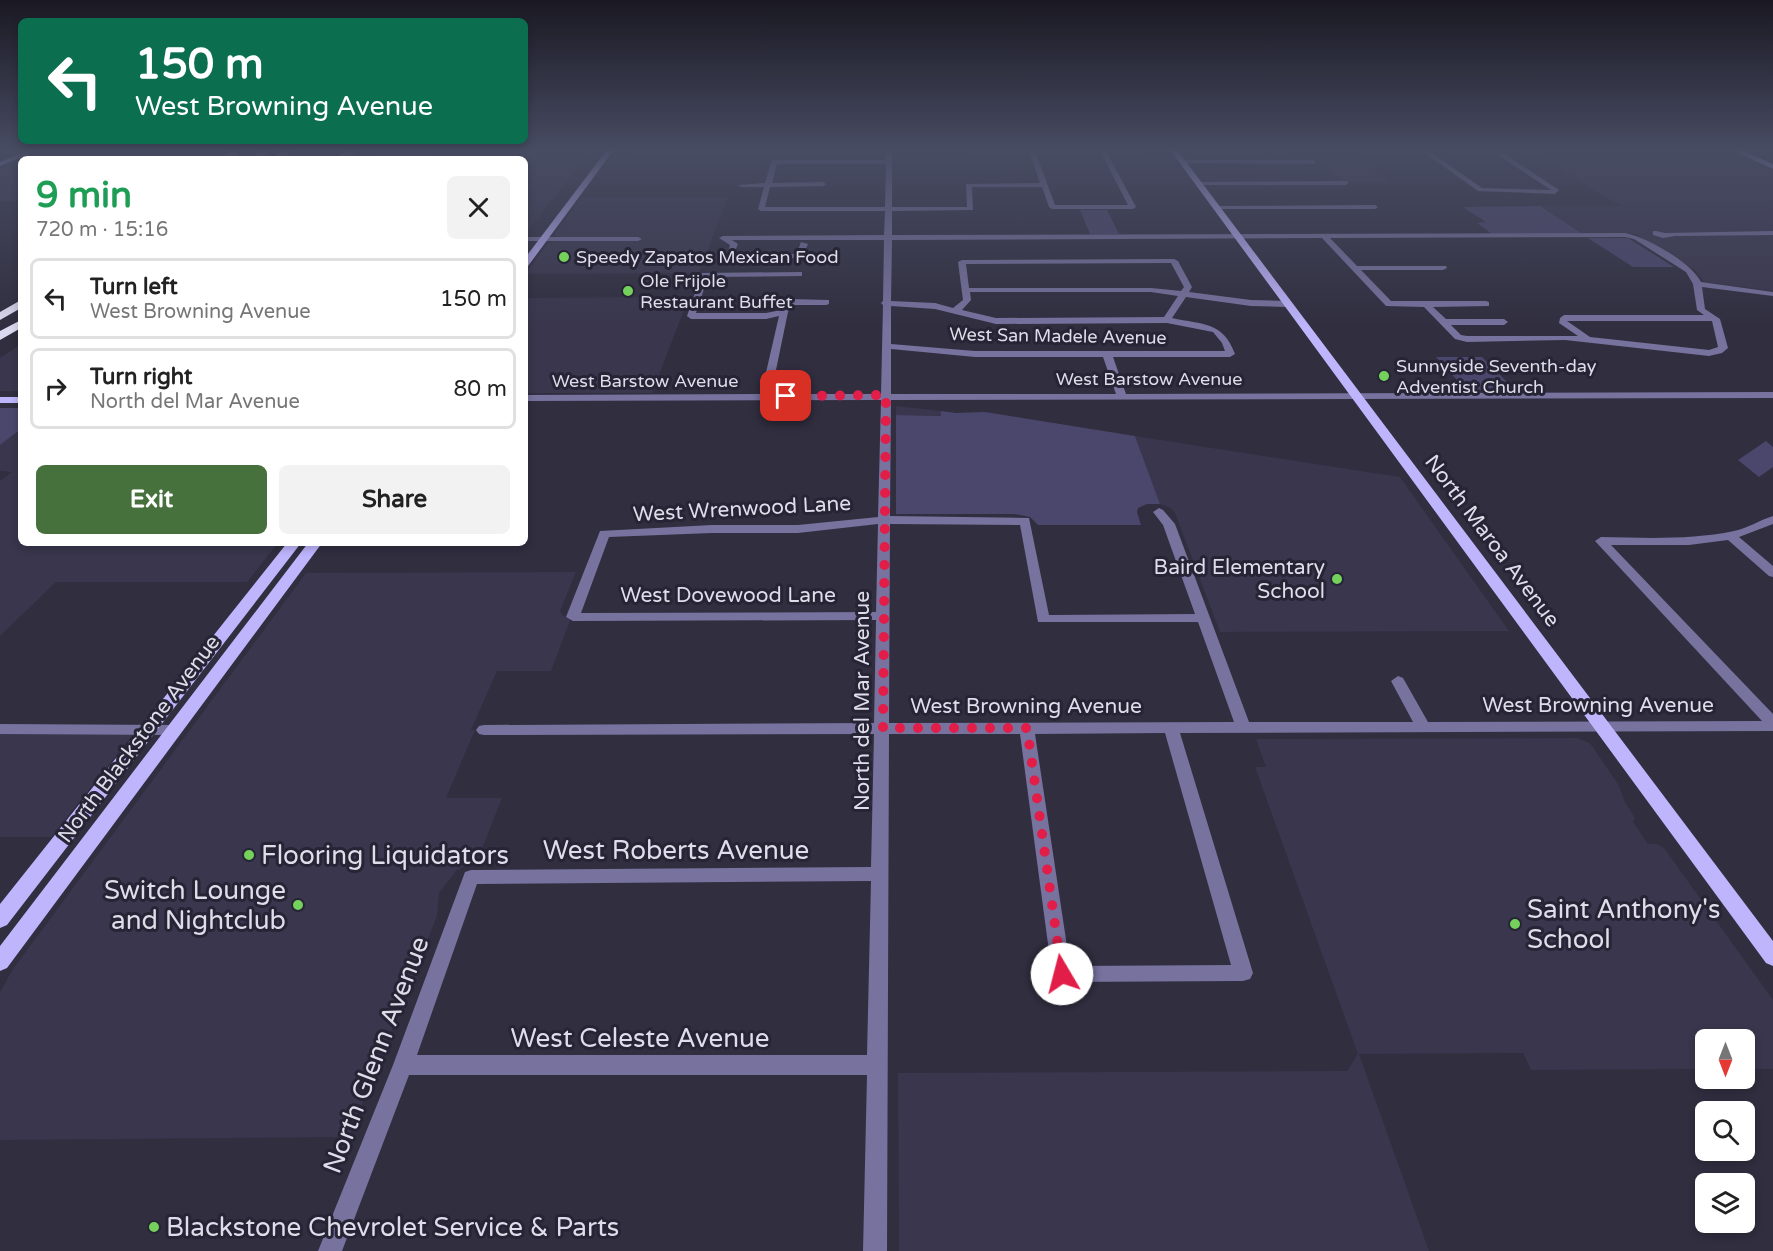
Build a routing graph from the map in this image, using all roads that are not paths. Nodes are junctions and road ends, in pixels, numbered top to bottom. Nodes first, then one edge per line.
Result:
1 (566, 209) edge
2 (888, 209) edge
3 (1218, 209) edge
4 (537, 231) dead end
5 (1669, 235) dead end
6 (1773, 235) edge
7 (1061, 236) junction
8 (1237, 236) junction
9 (1324, 236) junction
10 (886, 237) junction
11 (528, 239) edge
12 (544, 239) junction
13 (638, 239) dead end
14 (804, 239) junction
15 (1065, 245) dead end
16 (1068, 253) dead end
17 (528, 260) edge
18 (1072, 262) junction
19 (1354, 268) junction
20 (1443, 268) dead end
21 (799, 274) dead end
22 (1698, 284) junction
23 (966, 290) junction
24 (1185, 294) junction
25 (1773, 294) edge
26 (826, 302) dead end
27 (885, 303) junction
28 (1286, 304) junction
29 (1426, 304) junction
30 (1486, 304) dead end
31 (18, 305) edge
32 (955, 310) junction
33 (784, 312) junction
34 (0, 316) edge
35 (1716, 319) junction
36 (1167, 320) junction
37 (1444, 322) junction
38 (1504, 322) dead end
39 (18, 325) edge
40 (0, 336) edge
41 (1590, 340) junction
42 (886, 346) junction
43 (1107, 354) junction
44 (886, 395) junction
45 (1773, 395) edge
46 (766, 396) junction
47 (1122, 396) junction
48 (1357, 396) junction
49 (528, 398) edge
50 (0, 400) edge
51 (18, 400) edge
52 (1159, 512) dead end
53 (884, 520) junction
54 (1773, 520) edge
55 (1730, 535) junction
56 (292, 546) edge
57 (313, 546) edge
58 (1773, 573) edge
59 (883, 615) junction
60 (573, 617) joint
61 (1203, 618) junction
62 (1398, 681) dead end
63 (1773, 725) edge
64 (1171, 726) junction
65 (1243, 726) junction
66 (1423, 726) junction
67 (1601, 726) junction
68 (883, 728) junction
69 (1027, 728) junction
70 (0, 729) edge
71 (148, 730) junction
72 (174, 730) junction
73 (484, 730) dead end
74 (881, 874) junction
75 (471, 877) joint
76 (0, 919) edge
77 (1773, 957) edge
78 (0, 962) edge
79 (402, 1065) junction
80 (878, 1065) junction
81 (330, 1251) edge
82 (875, 1251) edge

1 - 12 main road
2 - 10 street, North del Mar Avenue
3 - 8 main road, North Maroa Avenue
4 - 11 main road
5 - 6 street
7 - 8 street
7 - 10 street
7 - 15 street
8 - 9 street
8 - 28 main road, North Maroa Avenue
9 - 19 street
9 - 22 street
10 - 14 street
10 - 27 street, North del Mar Avenue
11 - 12 street
12 - 13 street
12 - 17 main road
14 - 14 street
16 - 18 street
18 - 23 street
18 - 24 street
19 - 20 street
19 - 29 street
21 - 33 street
22 - 25 street
22 - 35 street
23 - 24 street
23 - 32 street
24 - 28 street
24 - 36 street
26 - 33 street
27 - 32 street
27 - 42 street, North del Mar Avenue
28 - 48 main road, North Maroa Avenue
29 - 30 street
29 - 37 street
31 - 34 highway
32 - 36 street
33 - 46 street
35 - 41 street
35 - 41 street
36 - 43 street, West San Madele Avenue
37 - 38 street
37 - 41 street
39 - 40 highway
42 - 43 street, West San Madele Avenue
42 - 44 street, North del Mar Avenue
43 - 47 street
44 - 46 street, West Barstow Avenue
44 - 47 street, West Barstow Avenue
44 - 53 street, North del Mar Avenue
45 - 48 street, West Barstow Avenue
46 - 49 street, West Barstow Avenue
47 - 48 street, West Barstow Avenue
48 - 67 main road, North Maroa Avenue
50 - 51 main road
52 - 61 street
53 - 59 street, North del Mar Avenue
53 - 60 street, West Wrenwood Lane
53 - 61 street, West Wrenwood Lane
54 - 55 street
55 - 58 street
55 - 63 street
56 - 71 main road, North Blackstone Avenue
57 - 72 main road, North Blackstone Avenue
59 - 60 street, West Dovewood Lane
59 - 68 street, North del Mar Avenue
61 - 65 street
62 - 66 street
63 - 67 street, West Browning Avenue
64 - 65 street, West Browning Avenue
64 - 69 street, West Browning Avenue
64 - 69 street
65 - 66 street, West Browning Avenue
66 - 67 street, West Browning Avenue
67 - 77 main road, North Maroa Avenue
68 - 69 street, West Browning Avenue
68 - 73 street, West Browning Avenue
68 - 74 street, North del Mar Avenue
70 - 71 street
71 - 72 street
71 - 76 main road, North Blackstone Avenue
72 - 78 main road, North Blackstone Avenue
74 - 75 street, West Roberts Avenue
74 - 80 street, North del Mar Avenue
75 - 79 street, North Glenn Avenue
79 - 80 street, West Celeste Avenue
79 - 81 street, North Glenn Avenue
80 - 82 street, North del Mar Avenue

